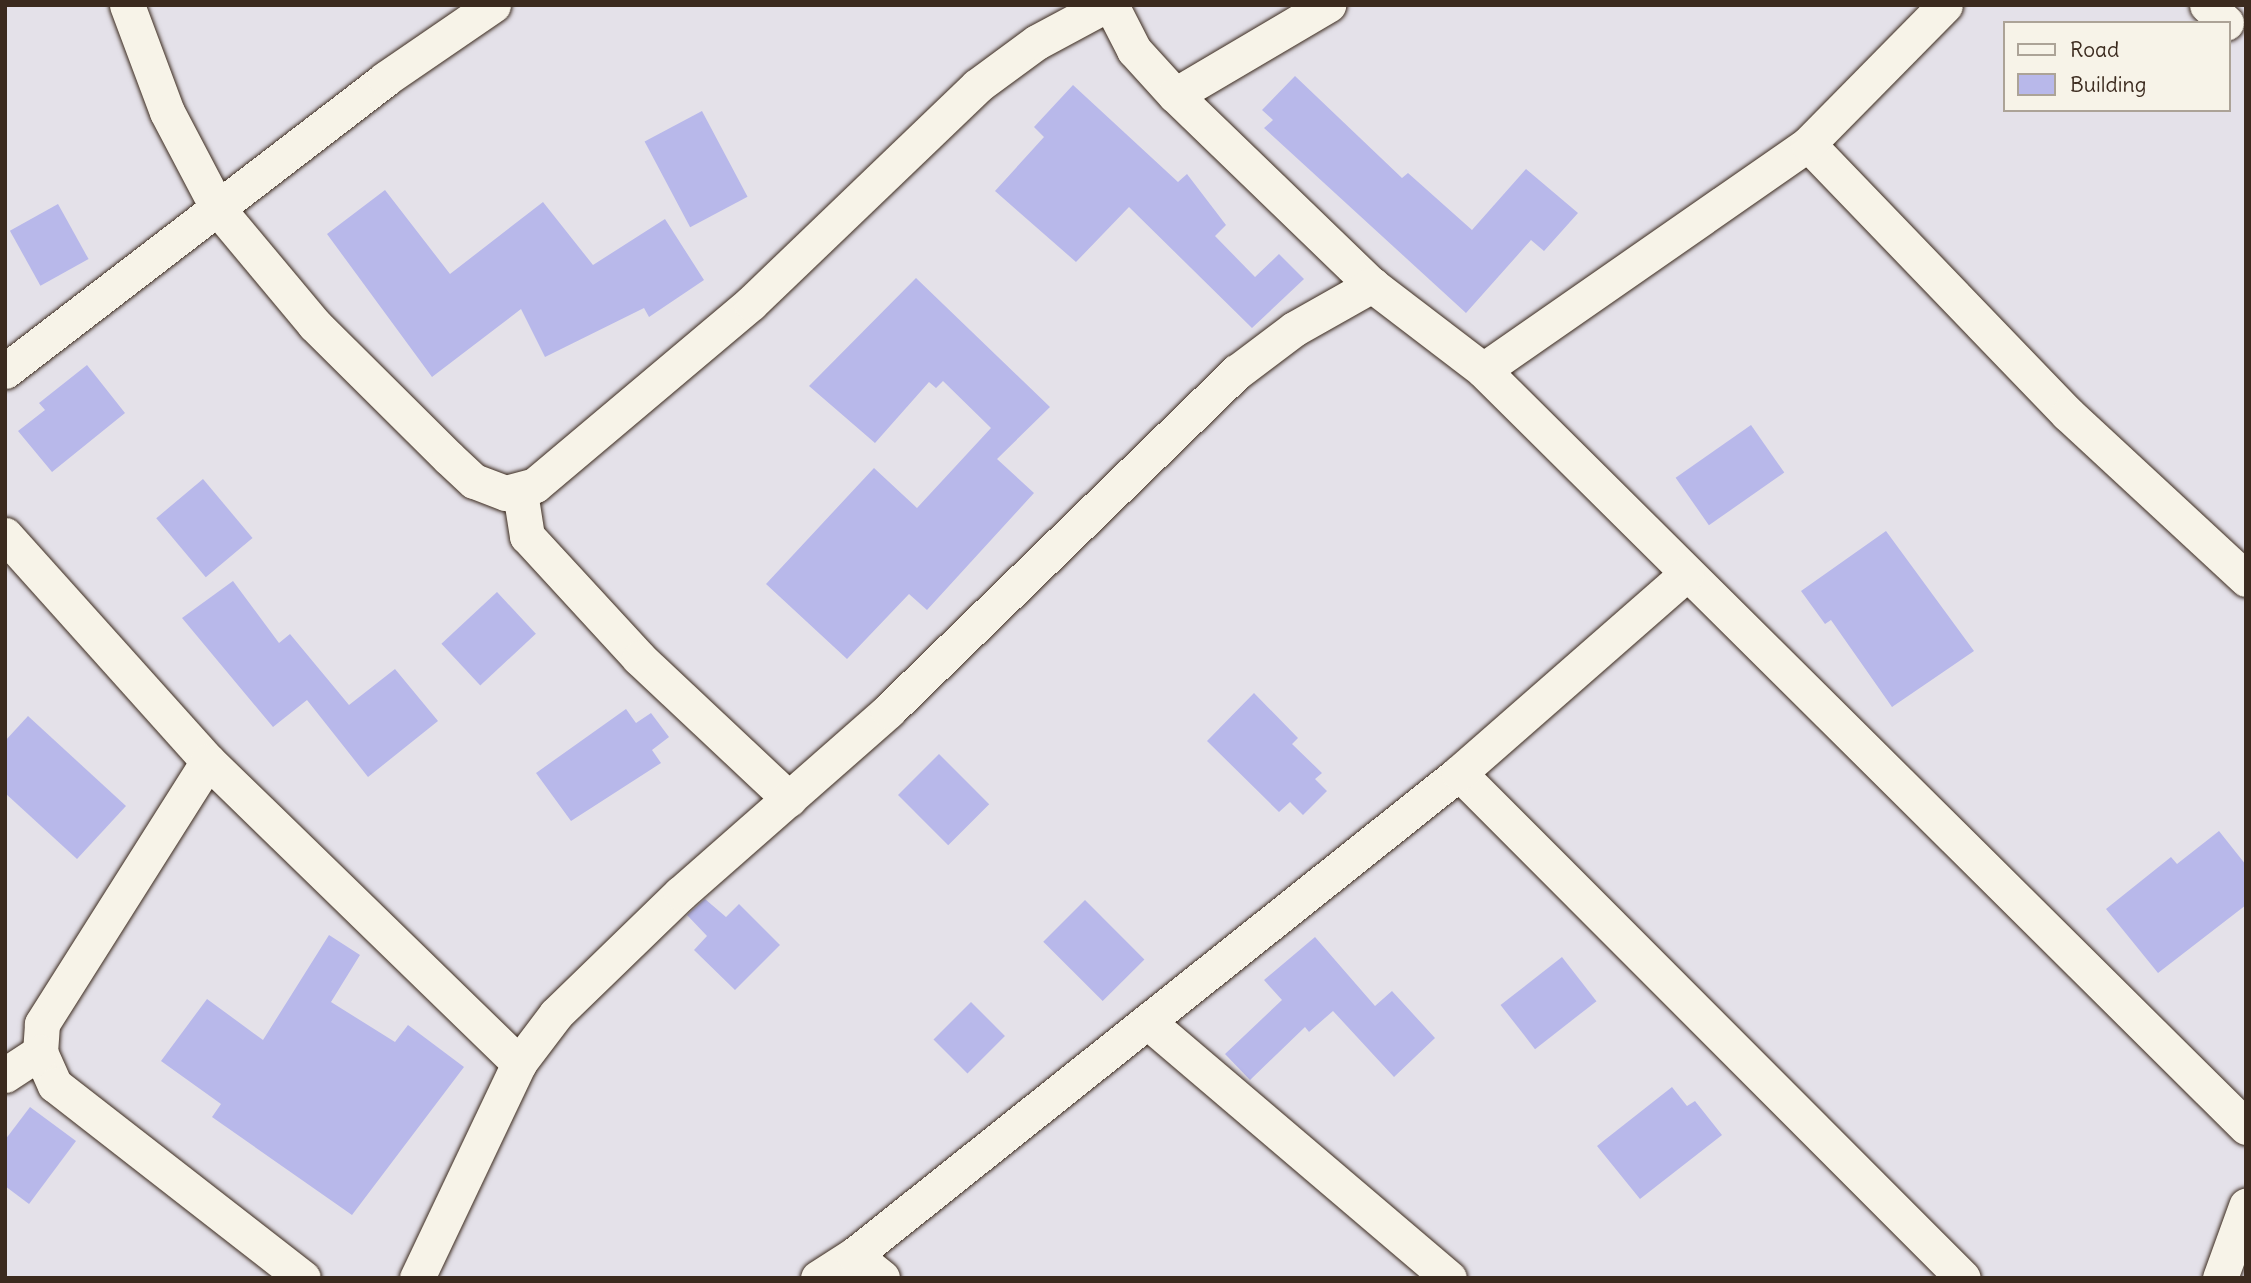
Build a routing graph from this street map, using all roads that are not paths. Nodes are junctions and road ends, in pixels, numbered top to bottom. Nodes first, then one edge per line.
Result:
1 (127, 5) edge
2 (493, 5) edge
3 (1108, 5) edge
4 (1328, 5) edge
5 (1945, 5) edge
6 (2207, 5) edge
7 (2224, 21) edge
8 (2230, 27) edge
9 (2246, 41) edge
10 (1175, 95) junction
11 (1808, 144) junction
12 (218, 209) junction
13 (1372, 285) junction
14 (1483, 370) junction
15 (5, 371) edge
16 (520, 492) junction
17 (5, 535) edge
18 (1686, 574) junction
19 (2246, 579) edge
20 (208, 761) junction
21 (1459, 773) junction
22 (789, 799) junction
23 (1147, 1022) junction
24 (40, 1052) junction
25 (519, 1063) junction
26 (5, 1075) edge
27 (2246, 1127) edge
28 (2246, 1206) edge
29 (854, 1255) junction
30 (303, 1278) edge
31 (417, 1278) edge
32 (818, 1278) edge
33 (882, 1278) edge
34 (1449, 1278) edge
35 (1963, 1278) edge
36 (2220, 1278) edge

1 - 12 street
2 - 12 street
3 - 10 street
3 - 16 street
4 - 10 street
5 - 11 street
6 - 7 street
8 - 9 street
10 - 13 street
11 - 14 street
11 - 19 street
12 - 15 street
12 - 16 street
13 - 14 street
13 - 22 street
14 - 18 street
16 - 22 street
17 - 20 street
18 - 21 street
18 - 27 street
20 - 24 street
20 - 25 street
21 - 23 street
21 - 35 street
22 - 25 street
23 - 29 street
23 - 34 street
24 - 26 street
24 - 30 street
25 - 31 street
28 - 36 street
29 - 32 street
29 - 33 street

